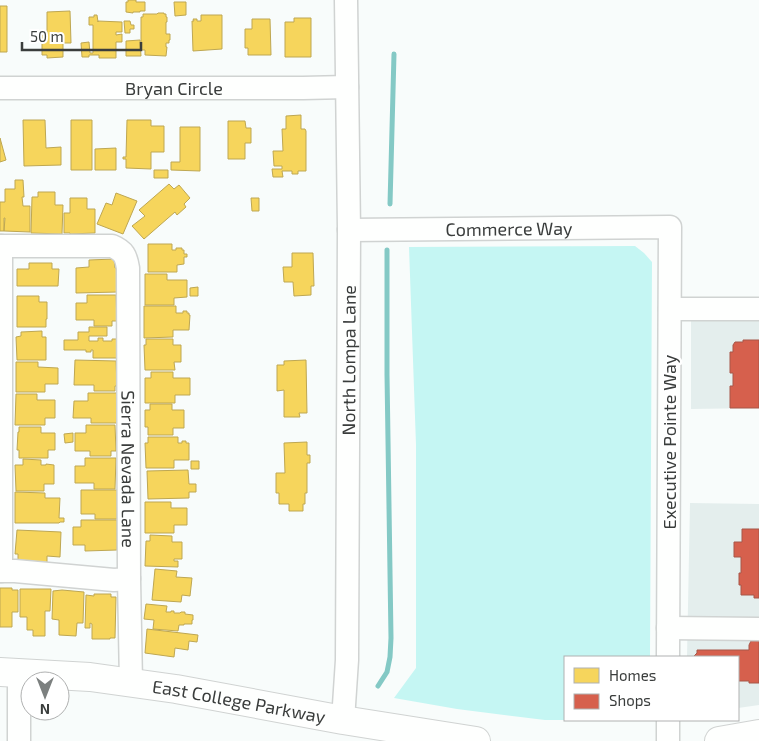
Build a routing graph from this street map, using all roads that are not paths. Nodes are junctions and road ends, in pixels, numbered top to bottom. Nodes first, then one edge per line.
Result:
1 (346, 0) edge
2 (346, 87) junction
3 (0, 88) edge
4 (670, 226) joint
5 (349, 230) junction
6 (1, 246) edge
7 (670, 309) junction
8 (759, 309) edge
9 (1, 571) edge
10 (129, 580) junction
11 (668, 628) junction
12 (759, 629) edge
13 (668, 656) edge
14 (10, 672) edge
15 (131, 683) junction
16 (343, 720) junction
17 (668, 721) edge
18 (759, 734) edge
19 (19, 741) edge
20 (476, 741) edge
21 (668, 741) edge
22 (719, 741) edge

1 - 2 street, North Lompa Lane
2 - 3 street, Bryan Circle
2 - 5 street, North Lompa Lane
4 - 5 street, Commerce Way
4 - 7 street, Executive Pointe Way
5 - 16 street, North Lompa Lane
6 - 9 street
6 - 10 street, Sierra Nevada Lane
7 - 8 street
7 - 11 street, Executive Pointe Way
9 - 10 street
10 - 15 street, Sierra Nevada Lane
11 - 12 street
11 - 13 street, Executive Pointe Way
14 - 15 main road, East College Parkway
14 - 19 street
15 - 16 main road, East College Parkway
16 - 20 main road, East College Parkway
17 - 21 street
18 - 22 main road

